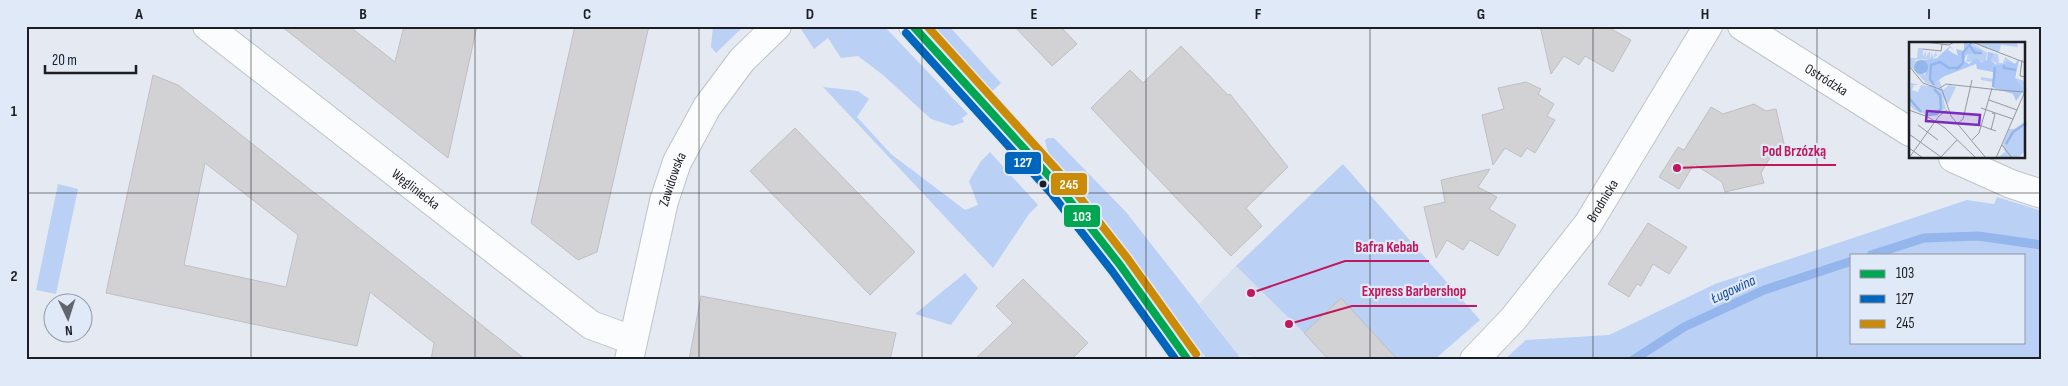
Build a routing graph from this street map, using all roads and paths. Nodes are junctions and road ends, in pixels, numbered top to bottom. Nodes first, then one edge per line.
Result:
1 (208, 26) edge
2 (777, 26) edge
3 (913, 26) edge
4 (1708, 26) edge
5 (1742, 26) edge
6 (1909, 131) edge
7 (1955, 159) edge
8 (2042, 194) edge
9 (630, 350) edge
10 (1188, 360) edge
11 (1474, 360) edge

1 - 9 street, Węgliniecka
2 - 9 street, Zawidowska
3 - 10 street
4 - 11 street, Brodnicka
5 - 6 street, Ostródzka
7 - 8 street

